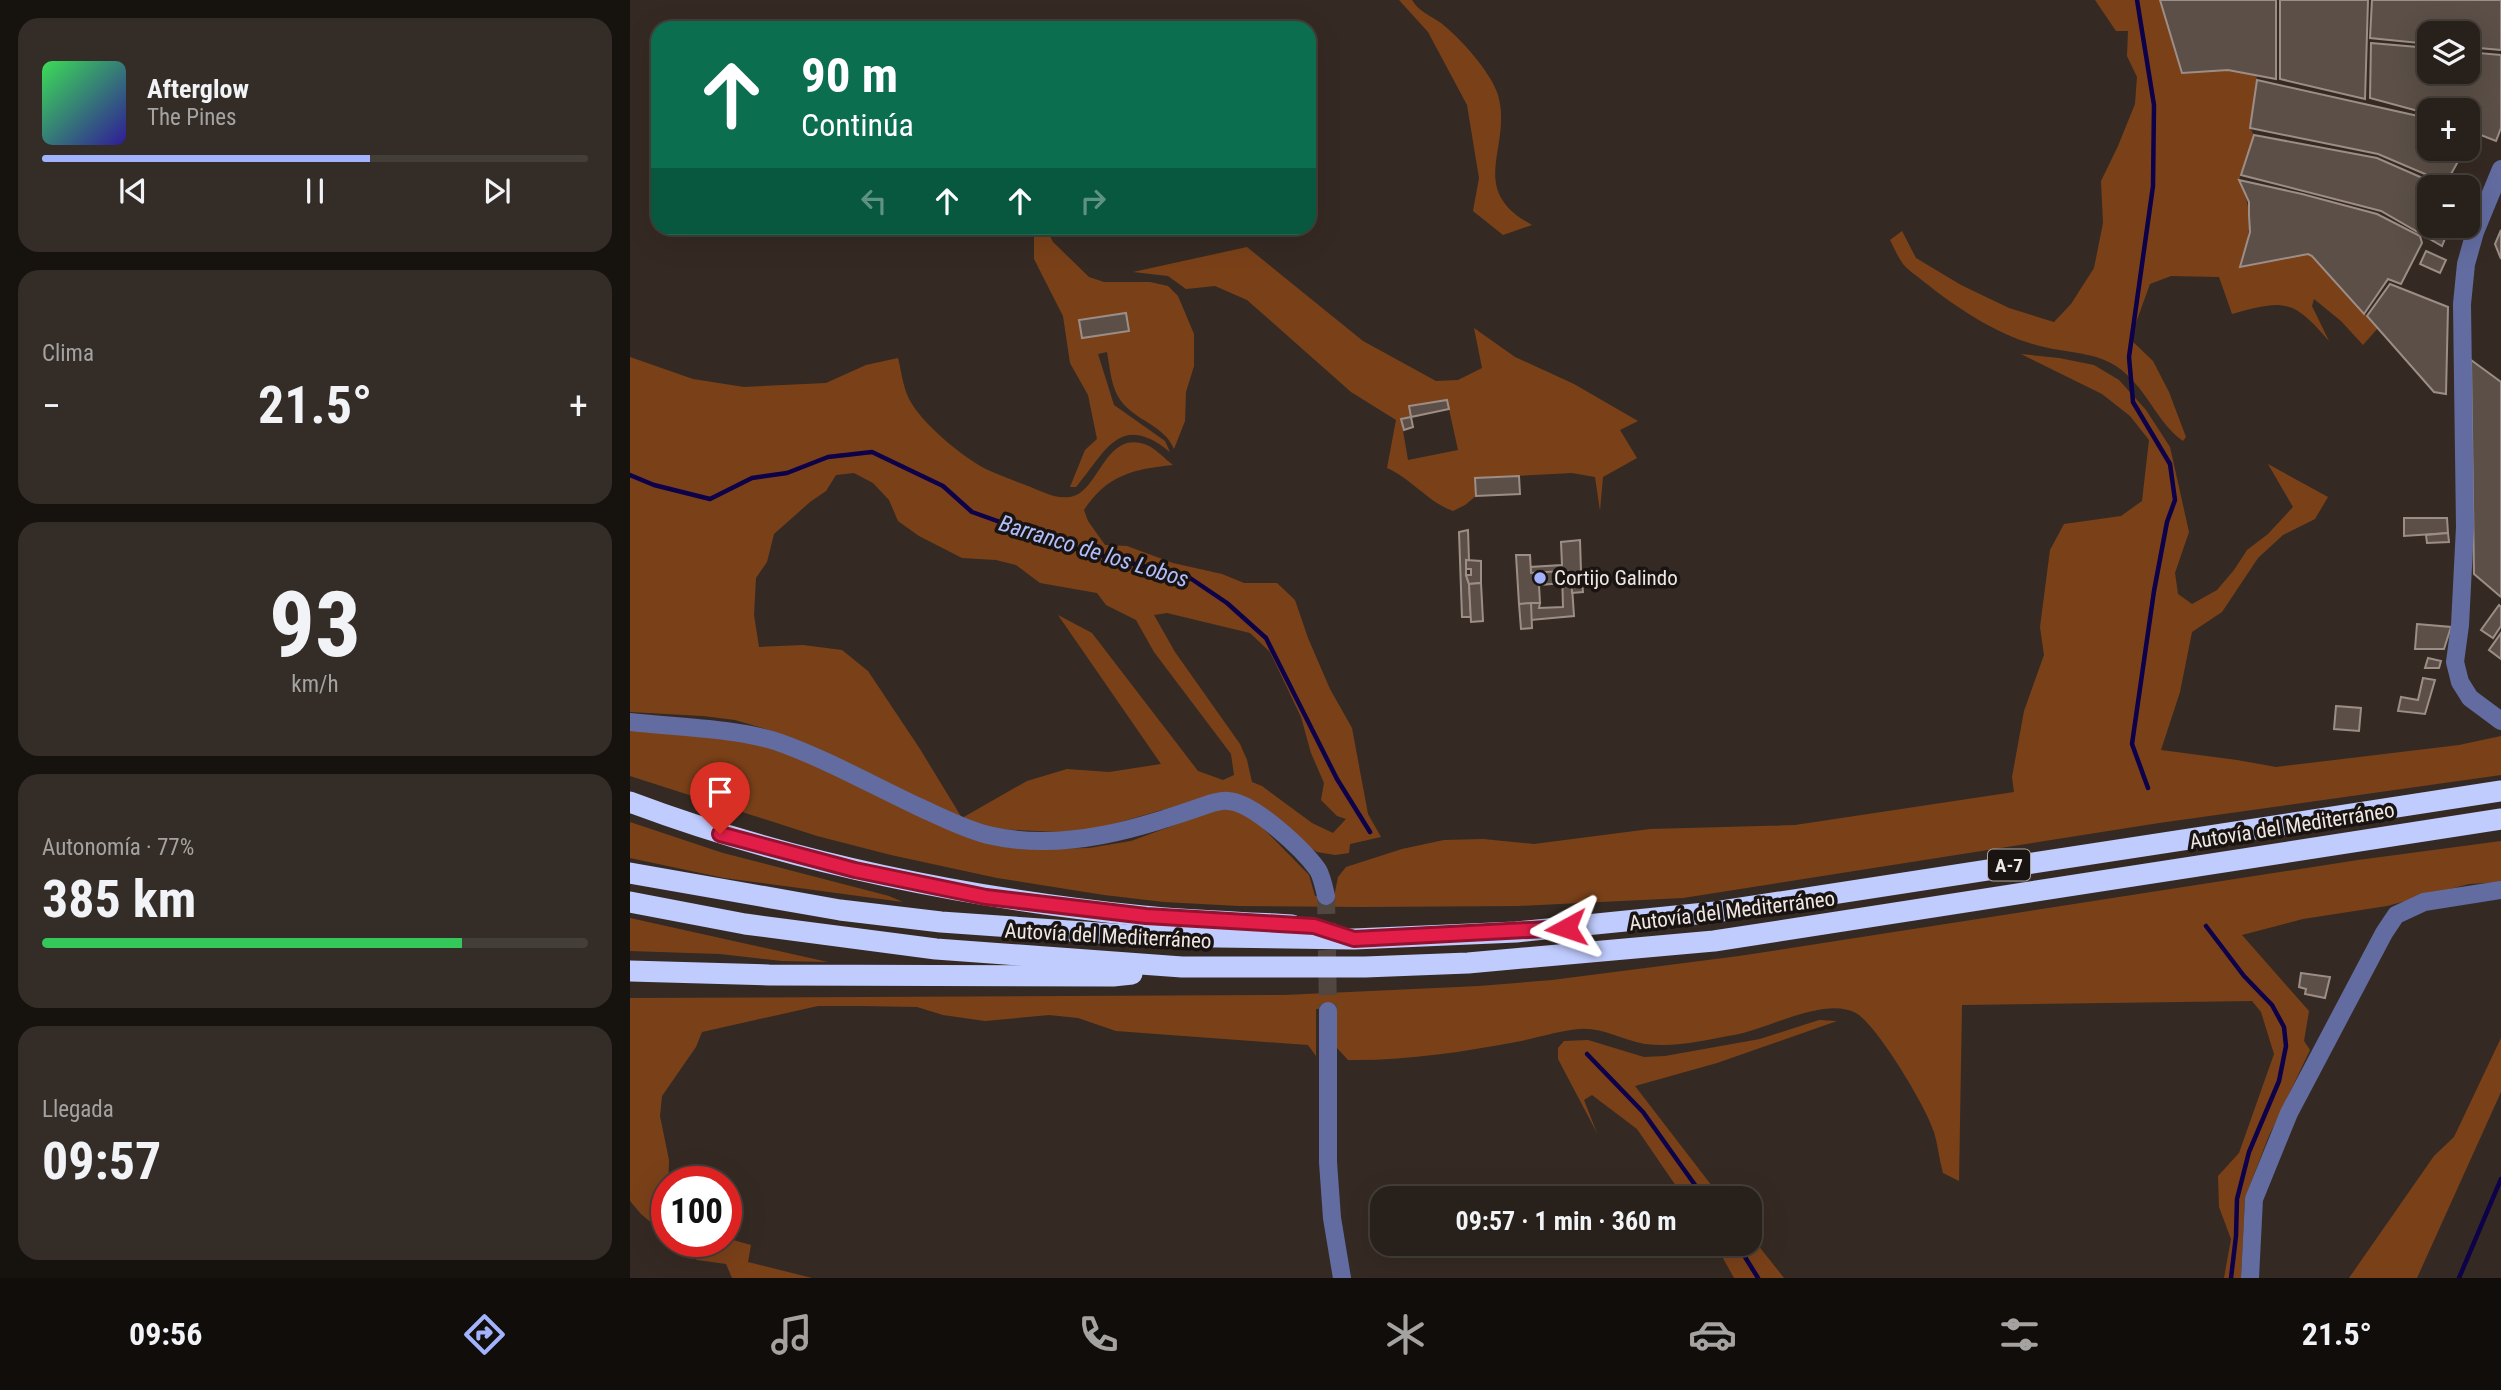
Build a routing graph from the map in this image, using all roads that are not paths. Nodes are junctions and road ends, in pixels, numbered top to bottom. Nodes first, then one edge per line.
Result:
1 (2501, 169) edge
2 (2501, 721) edge
3 (630, 722) edge
4 (2501, 791) edge
5 (630, 802) edge
6 (2501, 819) edge
7 (630, 873) edge
8 (2501, 890) edge
9 (1326, 896) tunnel mouth
10 (630, 902) edge
11 (1354, 939) junction
12 (1182, 967) junction
13 (630, 971) edge
14 (1328, 1011) tunnel mouth
15 (1342, 1278) edge
16 (2250, 1278) edge

1 - 2 street
3 - 9 street
4 - 11 highway, Autovía del Mediterráneo / A-7
5 - 11 highway
6 - 12 highway, Autovía del Mediterráneo / A-7
7 - 11 highway, Autovía del Mediterráneo / A-7
8 - 16 street
10 - 12 highway, Autovía del Mediterráneo / A-7
12 - 13 highway
14 - 15 street

